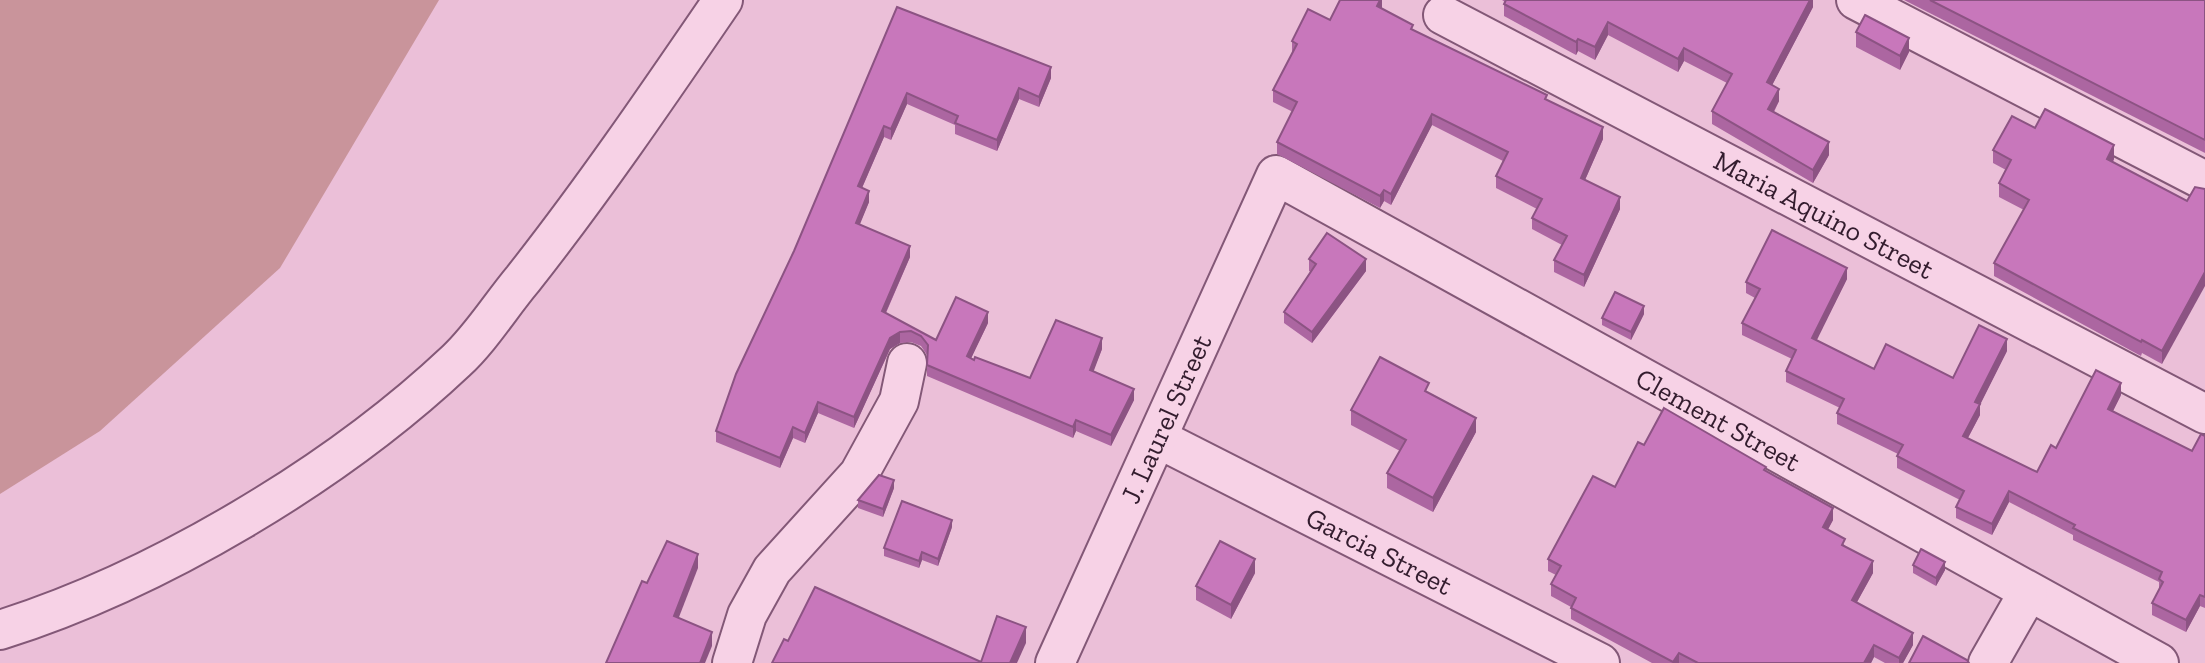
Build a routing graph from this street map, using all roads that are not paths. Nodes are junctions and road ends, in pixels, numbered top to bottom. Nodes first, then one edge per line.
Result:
1 (723, 0) edge
2 (1856, 0) edge
3 (1443, 15) dead end
4 (1276, 175) joint
5 (2205, 181) edge
6 (907, 363) dead end
7 (2205, 414) edge
8 (1159, 439) junction
9 (2028, 593) junction
10 (0, 630) edge
11 (733, 663) edge
12 (1055, 663) edge
13 (1600, 663) edge
14 (1987, 663) edge
15 (2160, 663) edge

1 - 10 street
2 - 5 street
3 - 7 street, Maria Aquino Street
4 - 8 street, J. Laurel Street
4 - 9 street, Clement Street
6 - 11 street
8 - 12 street, J. Laurel Street
8 - 13 street, Garcia Street
9 - 14 street
9 - 15 street, Clement Street

